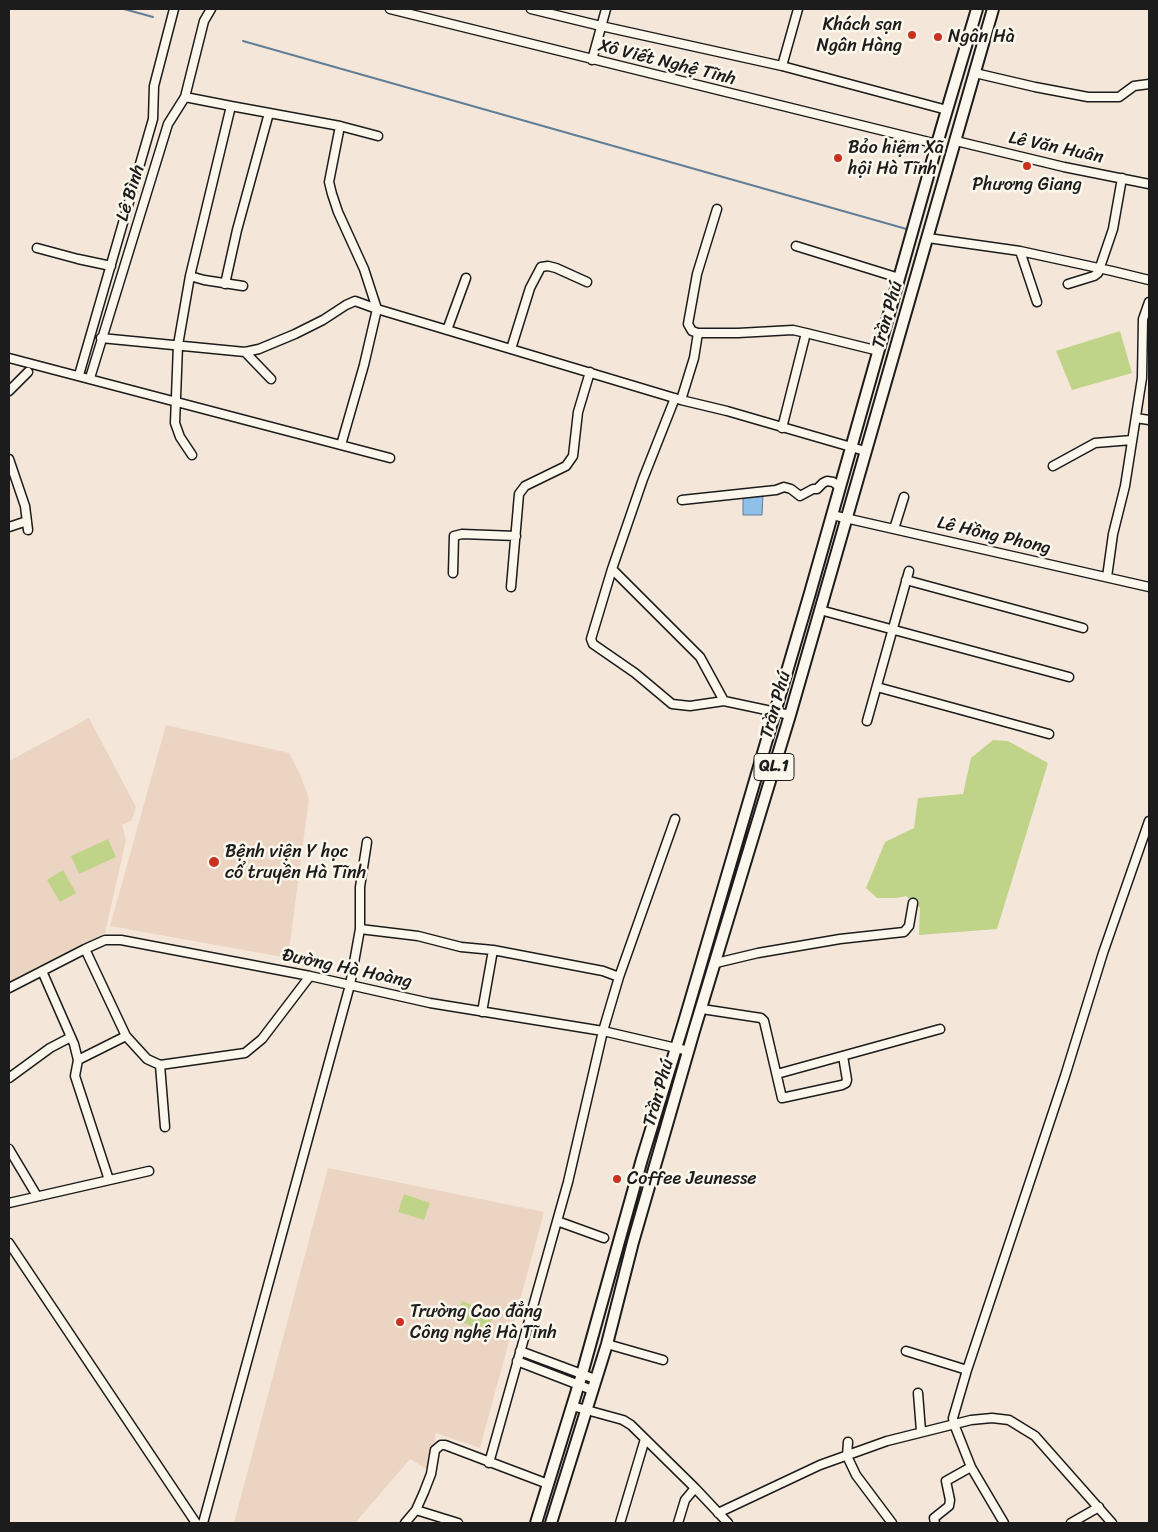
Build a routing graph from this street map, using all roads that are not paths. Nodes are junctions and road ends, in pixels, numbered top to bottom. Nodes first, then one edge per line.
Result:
1 (174, 9) edge
2 (211, 9) edge
3 (390, 9) edge
4 (531, 9) edge
5 (606, 9) edge
6 (798, 9) edge
7 (977, 9) edge
8 (993, 9) edge
9 (600, 26) junction
10 (592, 60) junction
11 (782, 66) junction
12 (975, 73) junction
13 (1149, 84) edge
14 (184, 97) junction
15 (231, 106) junction
16 (947, 110) junction
17 (269, 113) junction
18 (153, 119) junction
19 (168, 124) junction
20 (340, 126) junction
21 (378, 136) dead end
22 (956, 141) junction
23 (937, 144) junction
24 (1122, 178) junction
25 (1149, 184) edge
26 (717, 209) dead end
27 (928, 238) junction
28 (796, 246) dead end
29 (37, 248) dead end
30 (1020, 252) junction
31 (1102, 265) junction
32 (111, 266) junction
33 (190, 276) junction
34 (466, 278) dead end
35 (899, 278) junction
36 (1149, 280) edge
37 (588, 282) dead end
38 (225, 284) junction
39 (1068, 284) dead end
40 (243, 286) dead end
41 (1037, 302) dead end
42 (1149, 302) edge
43 (377, 309) junction
44 (447, 330) junction
45 (806, 332) junction
46 (698, 333) junction
47 (101, 338) junction
48 (178, 345) junction
49 (511, 349) junction
50 (879, 351) junction
51 (245, 352) junction
52 (9, 358) edge
53 (28, 372) dead end
54 (590, 372) junction
55 (79, 375) junction
56 (90, 378) junction
57 (271, 379) dead end
58 (9, 391) edge
59 (678, 399) junction
60 (176, 401) junction
61 (1136, 418) junction
62 (1149, 420) edge
63 (782, 428) junction
64 (1132, 440) junction
65 (341, 445) junction
66 (851, 447) junction
67 (866, 451) junction
68 (192, 455) dead end
69 (390, 458) dead end
70 (9, 459) edge
71 (1053, 466) dead end
72 (11, 472) edge
73 (840, 487) junction
74 (904, 497) dead end
75 (682, 500) dead end
76 (832, 515) junction
77 (846, 518) junction
78 (27, 521) junction
79 (9, 527) edge
80 (894, 529) junction
81 (28, 530) dead end
82 (516, 536) junction
83 (612, 569) junction
84 (909, 571) dead end
85 (453, 573) dead end
86 (1107, 577) junction
87 (906, 580) junction
88 (511, 587) dead end
89 (1149, 587) edge
90 (820, 610) junction
91 (1083, 628) dead end
92 (892, 630) junction
93 (1070, 677) dead end
94 (877, 687) junction
95 (724, 701) junction
96 (775, 712) junction
97 (790, 715) junction
98 (868, 721) dead end
99 (1049, 734) dead end
100 (675, 818) dead end
101 (1149, 821) edge
102 (367, 842) dead end
103 (913, 903) dead end
104 (360, 929) junction
105 (85, 949) junction
106 (493, 950) junction
107 (716, 963) junction
108 (42, 971) junction
109 (310, 976) junction
110 (619, 977) junction
111 (350, 985) junction
112 (9, 988) edge
113 (702, 1009) junction
114 (482, 1012) junction
115 (940, 1029) dead end
116 (602, 1031) junction
117 (126, 1036) junction
118 (71, 1037) junction
119 (675, 1047) junction
120 (688, 1051) junction
121 (843, 1056) junction
122 (78, 1060) junction
123 (160, 1065) junction
124 (777, 1074) junction
125 (9, 1078) edge
126 (165, 1127) dead end
127 (9, 1149) edge
128 (149, 1171) dead end
129 (109, 1180) junction
130 (36, 1196) junction
131 (9, 1203) edge
132 (557, 1221) junction
133 (604, 1238) dead end
134 (9, 1242) edge
135 (607, 1344) junction
136 (520, 1351) junction
137 (906, 1351) dead end
138 (663, 1360) dead end
139 (517, 1361) junction
140 (967, 1370) junction
141 (582, 1374) junction
142 (595, 1379) junction
143 (578, 1385) junction
144 (592, 1390) junction
145 (918, 1393) dead end
146 (572, 1406) junction
147 (586, 1410) junction
148 (954, 1424) junction
149 (921, 1432) junction
150 (645, 1438) junction
151 (848, 1442) dead end
152 (847, 1456) junction
153 (489, 1462) junction
154 (971, 1467) junction
155 (548, 1484) junction
156 (695, 1488) junction
157 (1099, 1507) junction
158 (416, 1510) junction
159 (718, 1512) junction
160 (1002, 1521) edge
161 (445, 1522) edge
162 (196, 1523) edge
163 (203, 1523) edge
164 (405, 1523) edge
165 (458, 1523) edge
166 (536, 1523) edge
167 (551, 1523) edge
168 (620, 1523) edge
169 (678, 1523) edge
170 (728, 1523) edge
171 (892, 1523) edge
172 (935, 1523) edge
173 (992, 1523) edge
174 (1071, 1523) edge
175 (1112, 1523) edge

1 - 18 street, Lê Bình
2 - 14 street, Lê Bình
3 - 10 street, Xô Viết Nghệ Tĩnh
4 - 9 street, Xô Viết Nghệ Tĩnh
5 - 9 street
6 - 11 street
7 - 16 main road, Trần Phú / QL.1
8 - 12 main road, Trần Phú / QL.1
9 - 10 street
9 - 11 street, Xô Viết Nghệ Tĩnh
10 - 23 street, Xô Viết Nghệ Tĩnh
11 - 16 street, Xô Viết Nghệ Tĩnh
12 - 13 street
12 - 22 main road, Trần Phú / QL.1
14 - 15 street
14 - 19 street, Lê Bình
15 - 17 street
15 - 33 street
16 - 23 main road, Trần Phú / QL.1
17 - 20 street
17 - 38 street
18 - 19 street
18 - 32 street, Lê Bình
19 - 47 street, Lê Bình
20 - 21 street
20 - 43 street
22 - 24 street, Lê Văn Huân
22 - 27 main road, Trần Phú / QL.1
23 - 35 main road, Trần Phú / QL.1
24 - 25 street, Lê Văn Huân
24 - 31 street
26 - 46 street
27 - 30 street
27 - 67 main road, Trần Phú / QL.1
28 - 35 street
29 - 32 street
30 - 31 street
30 - 41 street
31 - 36 street
31 - 39 street
32 - 55 street, Lê Bình
33 - 38 street
33 - 48 street
34 - 44 street
35 - 50 main road, Trần Phú / QL.1
37 - 49 street
38 - 40 street
42 - 61 street
43 - 44 street
43 - 51 street
43 - 65 street
44 - 49 street
45 - 46 street
45 - 50 street
45 - 63 street
46 - 59 street
47 - 48 street
47 - 56 street, Lê Bình
48 - 51 street
48 - 60 street
49 - 54 street
50 - 66 main road, Trần Phú / QL.1
51 - 57 street
52 - 55 street
53 - 58 street
54 - 59 street
54 - 82 street
55 - 56 street
56 - 60 street
59 - 63 street
59 - 83 street
60 - 65 street
60 - 68 street
61 - 62 street
61 - 64 street
63 - 66 street
64 - 71 street
64 - 86 street
65 - 69 street
66 - 67 street
66 - 73 main road, Trần Phú / QL.1
67 - 77 main road, Trần Phú / QL.1
70 - 72 street
72 - 78 street
73 - 75 street
73 - 76 main road, Trần Phú / QL.1
74 - 80 street
76 - 77 street, Lê Hồng Phong
76 - 96 main road, Trần Phú / QL.1
77 - 80 street, Lê Hồng Phong
77 - 90 main road, Trần Phú / QL.1
78 - 79 street
78 - 81 street
80 - 86 street, Lê Hồng Phong
82 - 85 street
82 - 88 street
83 - 95 street
83 - 95 street
84 - 87 street
86 - 89 street, Lê Hồng Phong
87 - 91 street
87 - 92 street
90 - 92 street
90 - 97 main road, Trần Phú / QL.1
92 - 93 street
92 - 94 street
94 - 98 street
94 - 99 street
95 - 96 street
96 - 97 street
96 - 119 main road, Trần Phú / QL.1
97 - 107 main road, Trần Phú / QL.1
100 - 110 street
101 - 140 street
102 - 104 street
103 - 107 street
104 - 106 street
104 - 111 street
105 - 108 street, Đường Hà Hoàng
105 - 109 street, Đường Hà Hoàng
105 - 117 street
106 - 110 street
106 - 114 street
107 - 113 main road, Trần Phú / QL.1
108 - 112 street, Đường Hà Hoàng
108 - 118 street
109 - 111 street, Đường Hà Hoàng
109 - 123 street
110 - 116 street
111 - 114 street, Đường Hà Hoàng
111 - 163 street
113 - 120 main road, Trần Phú / QL.1
113 - 124 street
114 - 116 street, Đường Hà Hoàng
115 - 121 street
116 - 119 street, Đường Hà Hoàng
116 - 132 street
117 - 122 street
117 - 123 street
118 - 122 street
118 - 125 street
119 - 120 street, Đường Hà Hoàng
119 - 141 main road, Trần Phú / QL.1
120 - 135 main road, Trần Phú / QL.1
121 - 124 street
121 - 124 street
122 - 129 street
123 - 126 street
127 - 130 street
128 - 129 street
129 - 130 street
130 - 131 street
132 - 133 street
132 - 136 street
134 - 162 street
135 - 138 street
135 - 142 main road, Trần Phú / QL.1
136 - 139 street
136 - 141 street
137 - 140 street
139 - 143 street
139 - 153 street
140 - 148 street
141 - 142 street
141 - 143 main road, Trần Phú / QL.1
142 - 144 main road, Trần Phú / QL.1
143 - 144 street
143 - 146 main road, Trần Phú / QL.1
144 - 147 main road, Trần Phú / QL.1
145 - 149 street
146 - 147 street
146 - 155 main road, Trần Phú / QL.1
147 - 150 street
147 - 167 main road, Trần Phú / QL.1
148 - 149 street
148 - 154 street
148 - 157 street
149 - 152 street
150 - 156 street
150 - 168 street
151 - 152 street
152 - 159 street
152 - 171 street
153 - 155 street
153 - 158 street
154 - 160 street
154 - 172 street
155 - 166 main road, Trần Phú / QL.1
156 - 159 street
156 - 169 street
157 - 174 street
157 - 175 street
158 - 161 street
158 - 164 street
159 - 170 street
160 - 173 street
161 - 165 street

